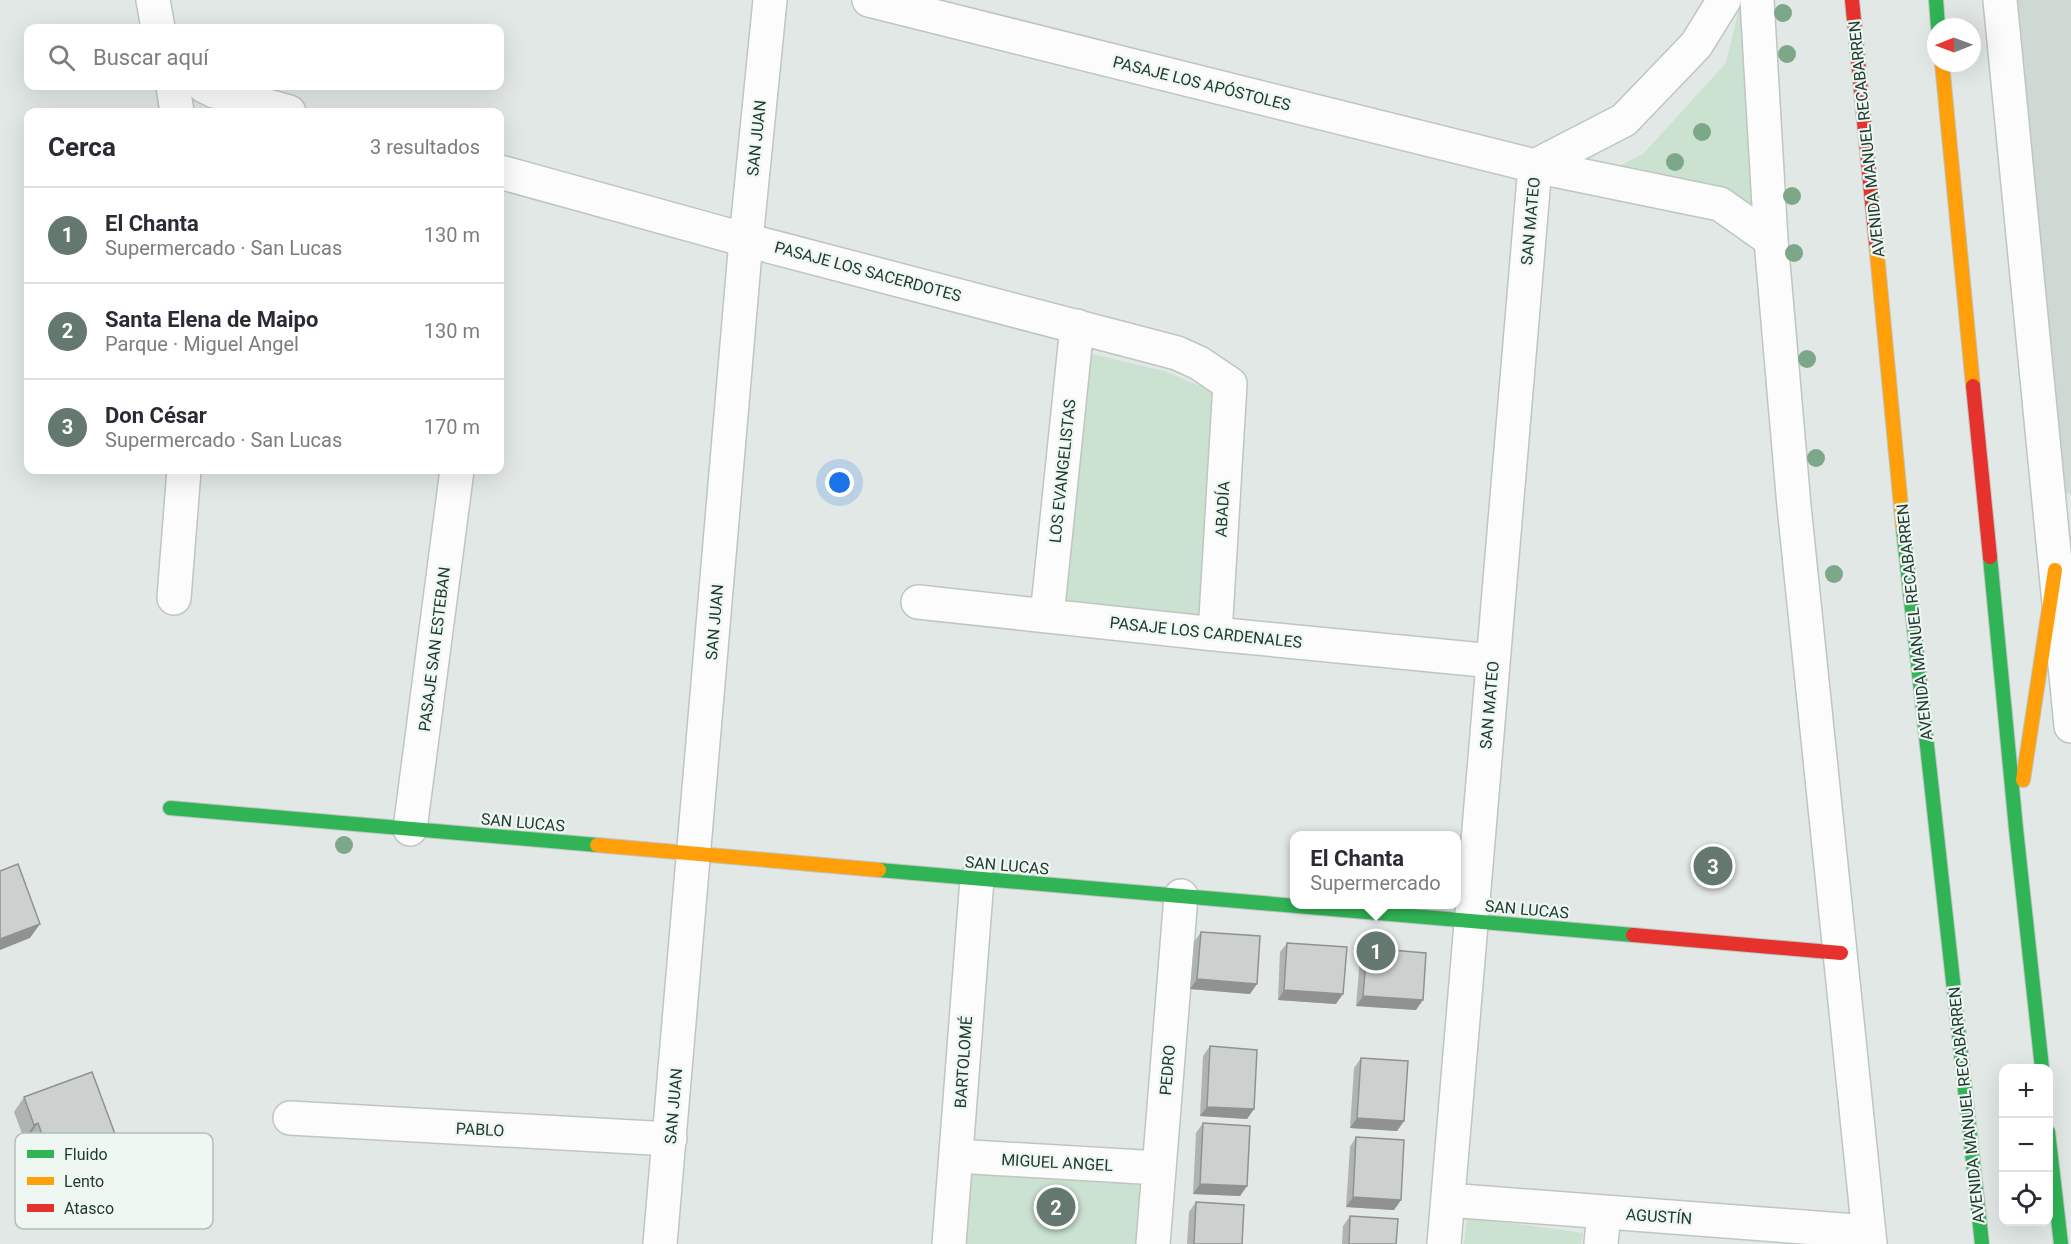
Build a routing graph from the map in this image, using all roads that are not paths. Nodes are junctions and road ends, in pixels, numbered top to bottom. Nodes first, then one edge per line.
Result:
1 (153, 0) edge
2 (770, 0) edge
3 (869, 0) edge
4 (1724, 0) edge
5 (1757, 0) edge
6 (1852, 0) edge
7 (1936, 0) edge
8 (2000, 0) edge
9 (1937, 18) edge
10 (157, 24) edge
11 (1943, 72) edge
12 (174, 90) edge
13 (212, 90) edge
14 (176, 108) edge
15 (275, 108) edge
16 (1534, 166) junction
17 (504, 180) edge
18 (746, 240) junction
19 (1771, 240) junction
20 (1077, 326) junction
21 (1230, 384) joint
22 (184, 474) edge
23 (456, 474) edge
24 (2063, 572) edge
25 (174, 598) dead end
26 (918, 602) dead end
27 (1047, 616) junction
28 (1215, 634) junction
29 (1493, 661) junction
30 (2071, 726) edge
31 (170, 808) dead end
32 (410, 829) junction
33 (2016, 829) junction
34 (694, 853) junction
35 (977, 879) junction
36 (1181, 896) junction
37 (1290, 905) edge
38 (1332, 909) edge
39 (1471, 921) junction
40 (1841, 953) junction
41 (2042, 1064) edge
42 (290, 1118) dead end
43 (670, 1139) junction
44 (956, 1156) junction
45 (1159, 1168) junction
46 (2053, 1169) edge
47 (1448, 1200) junction
48 (1602, 1228) edge
49 (1870, 1238) edge
50 (660, 1244) edge
51 (949, 1244) edge
52 (1153, 1244) edge
53 (1444, 1244) edge
54 (1982, 1244) edge
55 (2061, 1244) edge

1 - 10 street
2 - 18 street, SAN JUAN
3 - 16 street, PASAJE LOS APÓSTOLES
4 - 16 street
5 - 19 street
6 - 54 main road, AVENIDA MANUEL RECABARREN
7 - 9 main road
8 - 24 street
11 - 33 main road
12 - 14 street
13 - 15 street
16 - 19 street, PASAJE LOS APÓSTOLES
16 - 29 street, SAN MATEO
17 - 18 street, PASAJE LOS SACERDOTES
18 - 20 street, PASAJE LOS SACERDOTES
18 - 34 street, SAN JUAN
19 - 40 street
20 - 21 street, PASAJE LOS SACERDOTES
20 - 27 street, LOS EVANGELISTAS
21 - 28 street, ABADÍA
22 - 25 street
23 - 32 street, PASAJE SAN ESTEBAN
24 - 30 street
24 - 33 main road
26 - 27 street, PASAJE LOS CARDENALES
27 - 28 street, PASAJE LOS CARDENALES
28 - 29 street, PASAJE LOS CARDENALES
29 - 39 street, SAN MATEO
31 - 32 main road, SAN LUCAS
32 - 34 main road, SAN LUCAS
33 - 41 main road
34 - 35 main road, SAN LUCAS
34 - 43 street, SAN JUAN
35 - 36 main road, SAN LUCAS
35 - 44 street, BARTOLOMÉ
36 - 37 main road, SAN LUCAS
36 - 45 street, PEDRO
38 - 39 main road, SAN LUCAS
39 - 40 main road, SAN LUCAS
39 - 47 street, SAN MATEO
40 - 49 street
42 - 43 street, PABLO
43 - 50 street, SAN JUAN
44 - 45 street, MIGUEL ANGEL
44 - 51 street, BARTOLOMÉ
45 - 52 street, PEDRO
46 - 55 main road
47 - 48 street, AGUSTÍN
47 - 53 street, SAN MATEO
48 - 49 street, AGUSTÍN

